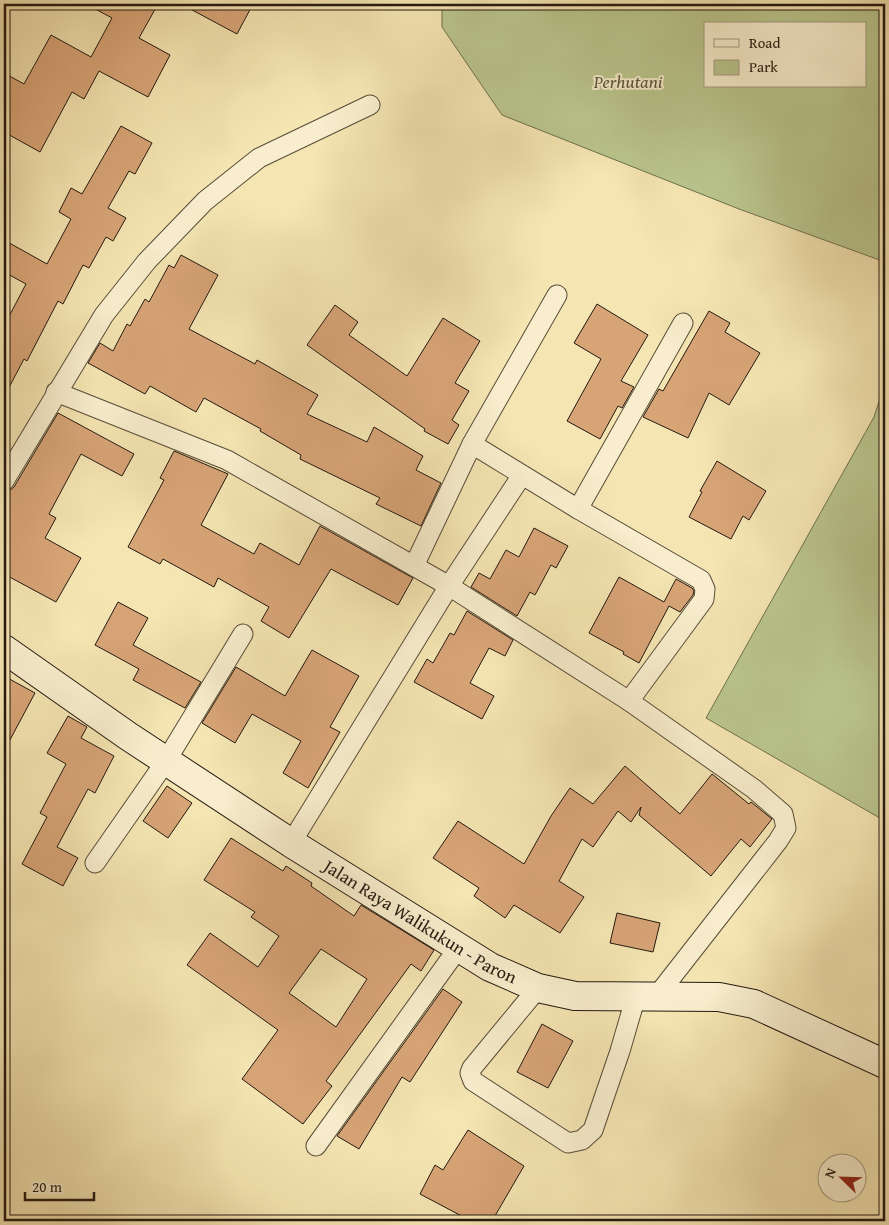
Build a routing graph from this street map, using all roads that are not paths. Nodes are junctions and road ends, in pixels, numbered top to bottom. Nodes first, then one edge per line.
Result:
1 (370, 105) dead end
2 (557, 296) dead end
3 (683, 323) dead end
4 (56, 392) junction
5 (472, 444) junction
6 (522, 475) junction
7 (4, 481) edge
8 (578, 509) junction
9 (414, 566) junction
10 (449, 586) junction
11 (243, 634) dead end
12 (4, 649) edge
13 (629, 702) junction
14 (166, 761) junction
15 (291, 844) junction
16 (95, 863) dead end
17 (459, 947) junction
18 (538, 988) junction
19 (646, 996) junction
20 (885, 1064) edge
21 (316, 1146) dead end

1 - 4 street
2 - 5 street
3 - 8 street
4 - 7 street
4 - 9 street
5 - 6 street
5 - 9 street
6 - 8 street
6 - 10 street
8 - 13 street
9 - 10 street
10 - 13 street
10 - 15 street
11 - 14 street
12 - 14 main road, Jalan Raya Walikukun - Paron
13 - 19 street
14 - 15 main road, Jalan Raya Walikukun - Paron
14 - 16 street
15 - 17 main road, Jalan Raya Walikukun - Paron
17 - 18 main road, Jalan Raya Walikukun - Paron
17 - 21 street
18 - 19 main road, Jalan Raya Walikukun - Paron
18 - 19 street
19 - 20 main road, Jalan Raya Walikukun - Paron

